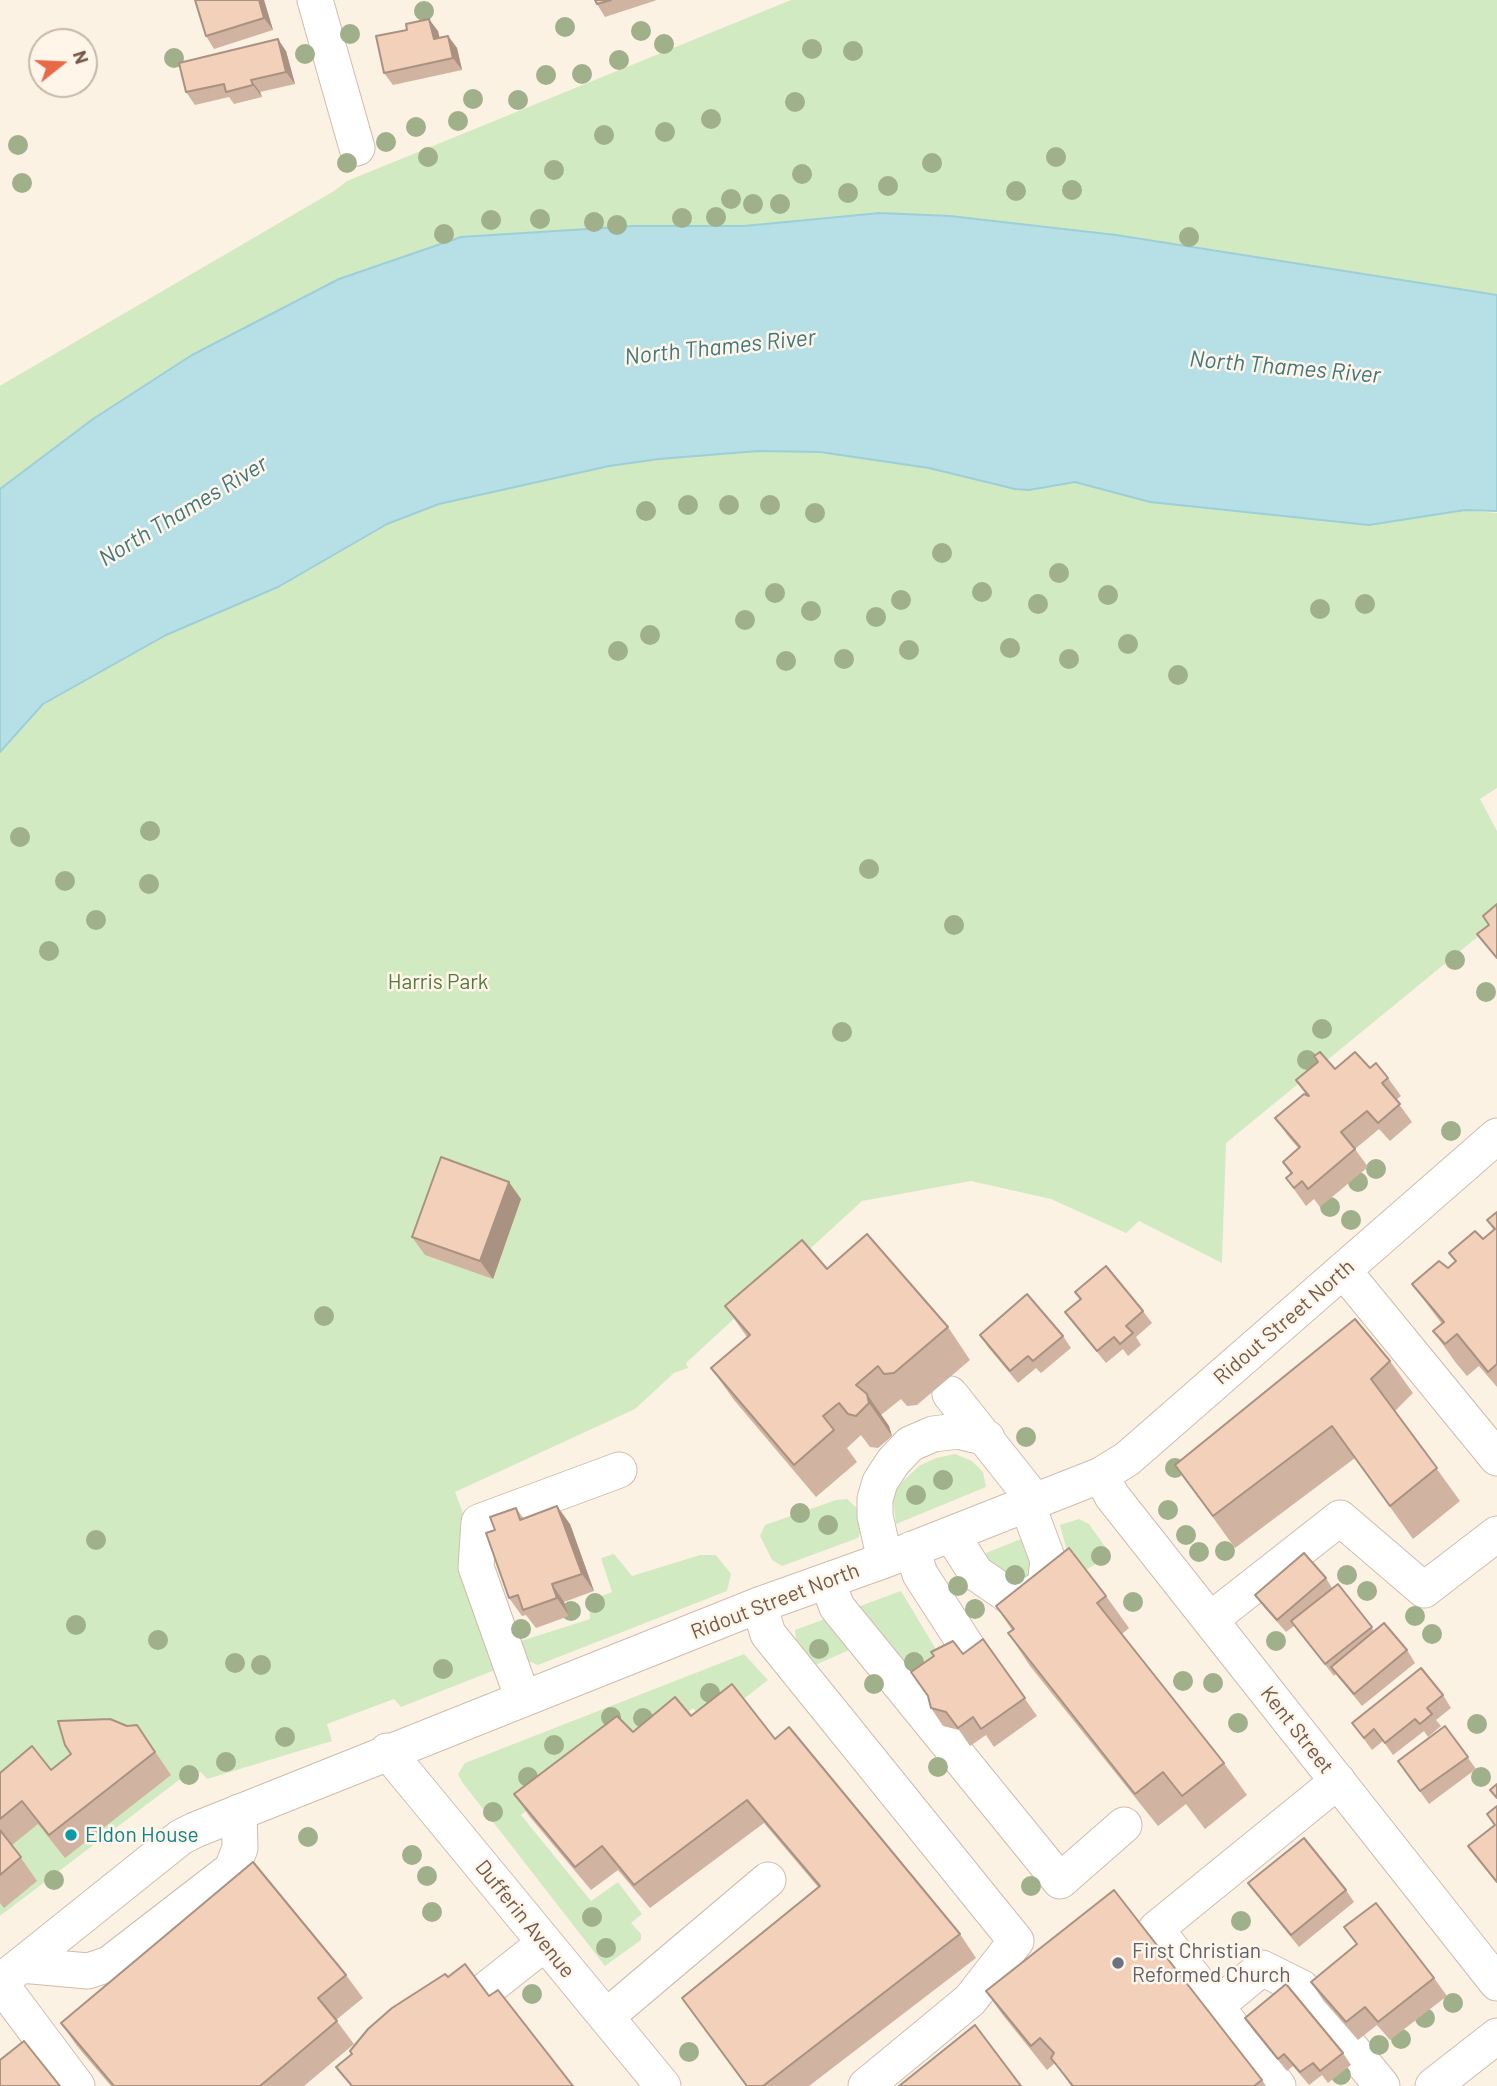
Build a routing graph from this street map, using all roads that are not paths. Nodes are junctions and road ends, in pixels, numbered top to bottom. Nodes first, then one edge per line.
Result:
1 (315, 0) edge
2 (357, 148) dead end
3 (1497, 1136) edge
4 (1343, 1270) junction
5 (950, 1394) dead end
6 (987, 1438) junction
7 (1497, 1458) edge
8 (619, 1471) dead end
9 (1101, 1475) junction
10 (1031, 1503) junction
11 (951, 1534) junction
12 (1497, 1534) edge
13 (899, 1554) junction
14 (827, 1581) junction
15 (759, 1605) junction
16 (1210, 1620) junction
17 (967, 1647) edge
18 (523, 1699) junction
19 (387, 1751) junction
20 (1338, 1781) junction
21 (239, 1812) junction
22 (1124, 1825) edge
23 (768, 1880) dead end
24 (545, 1943) junction
25 (7, 1976) edge
26 (1497, 1983) edge
27 (1216, 2006) junction
28 (606, 2017) junction
29 (428, 2035) edge
30 (1497, 2036) edge
31 (77, 2086) edge
32 (663, 2086) edge
33 (866, 2086) edge
34 (1278, 2086) edge
35 (1382, 2086) edge
36 (1433, 2086) edge

1 - 2 street
3 - 4 street, Ridout Street North
4 - 7 street
4 - 9 street, Ridout Street North
5 - 6 street
6 - 10 street
6 - 13 street
8 - 18 street
9 - 10 street, Ridout Street North
9 - 16 street, Kent Street
10 - 11 street, Ridout Street North
10 - 11 street
11 - 13 street, Ridout Street North
12 - 16 street
13 - 14 street, Ridout Street North
13 - 17 street
14 - 15 street, Ridout Street North
14 - 22 street
15 - 18 street, Ridout Street North
15 - 33 street
16 - 20 street, Kent Street
18 - 19 street, Ridout Street North
19 - 21 street, Ridout Street North
19 - 24 street, Dufferin Avenue
20 - 26 street, Kent Street
20 - 27 street
21 - 25 street, Ridout Street North
21 - 25 street
23 - 28 street
24 - 28 street, Dufferin Avenue
24 - 29 street
25 - 31 street
27 - 34 street
27 - 35 street
28 - 32 street, Dufferin Avenue
30 - 36 street

